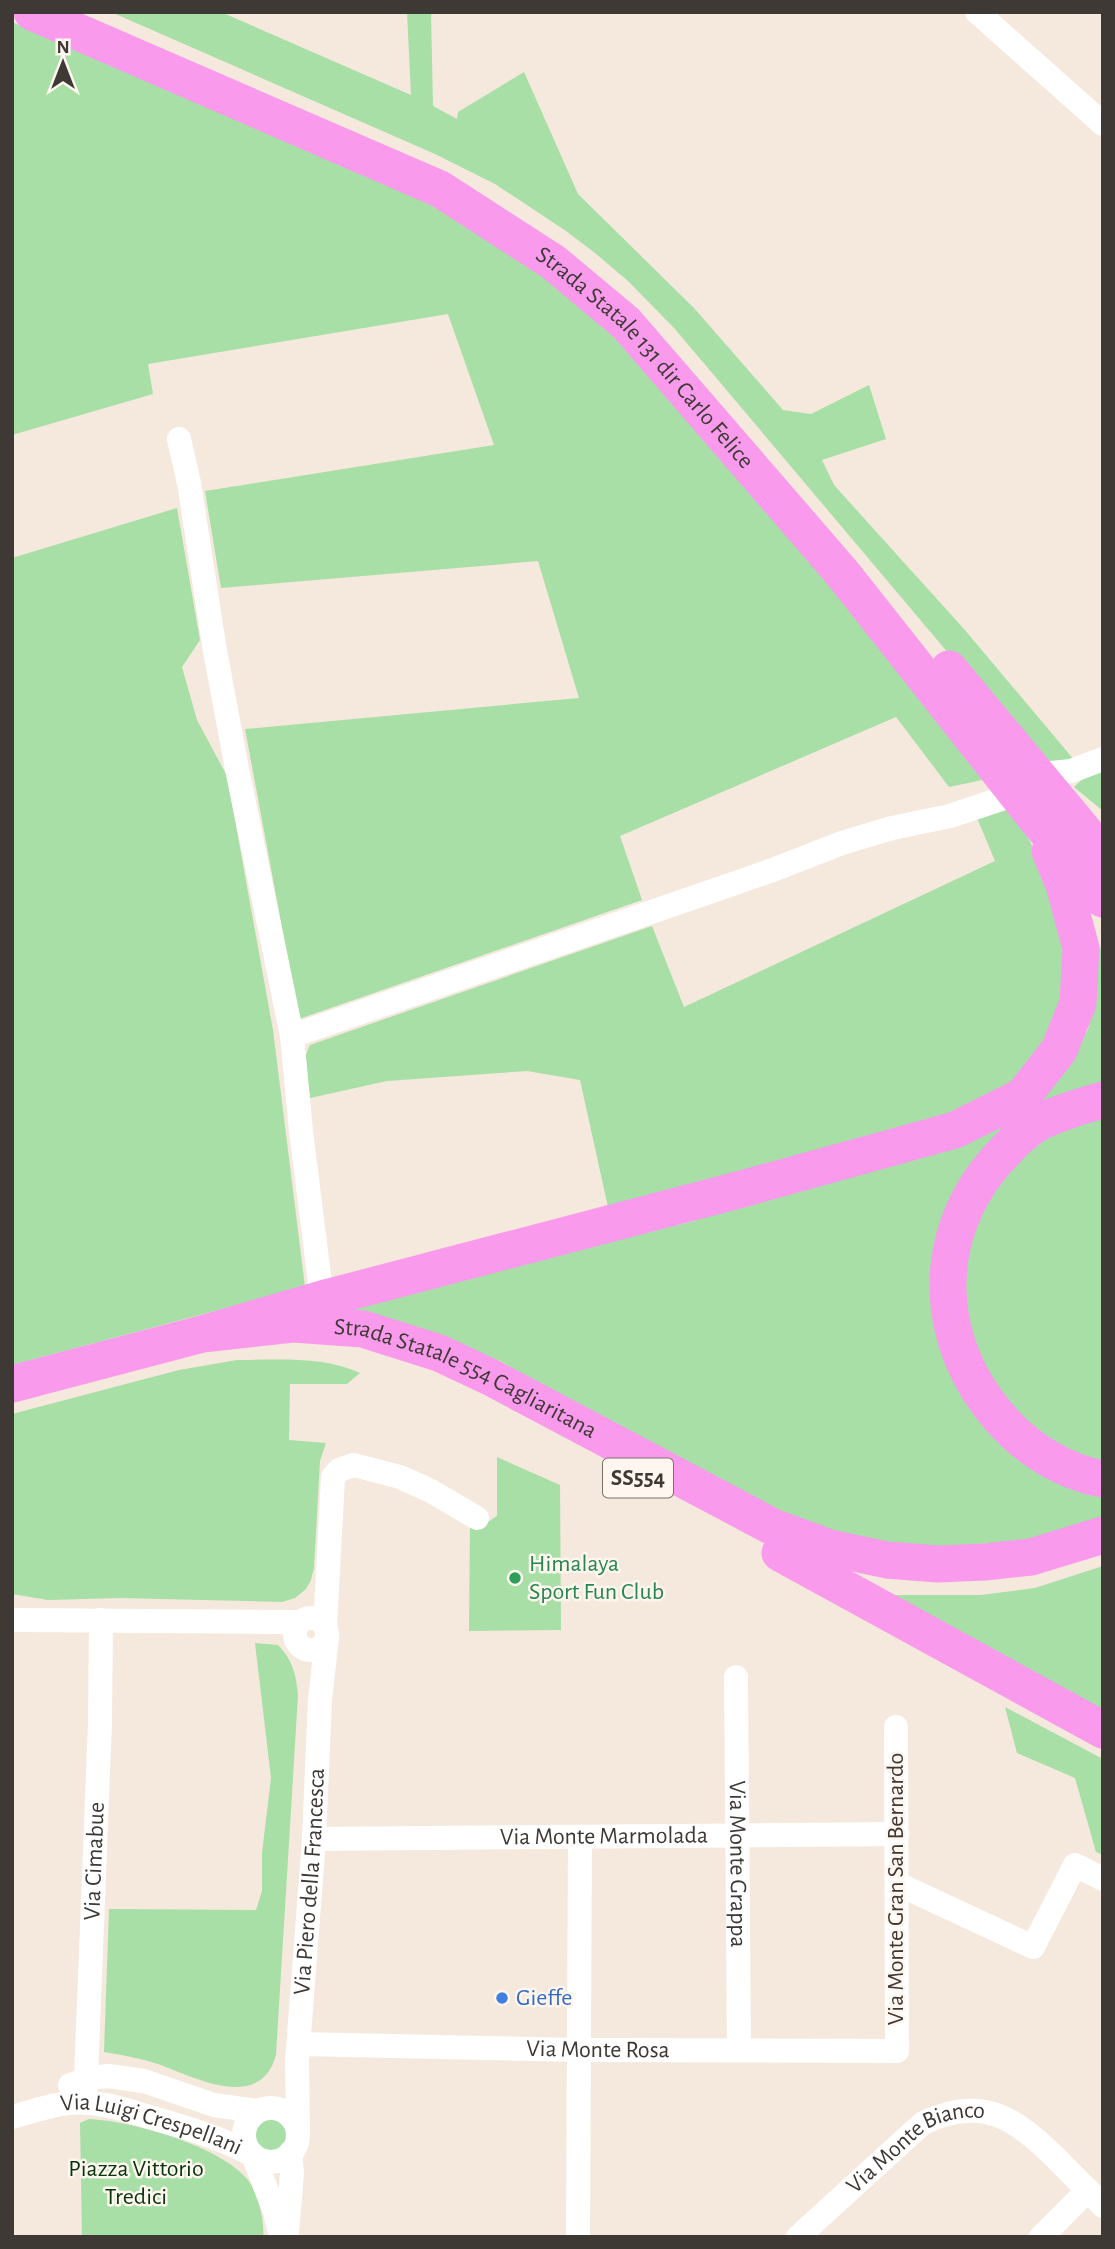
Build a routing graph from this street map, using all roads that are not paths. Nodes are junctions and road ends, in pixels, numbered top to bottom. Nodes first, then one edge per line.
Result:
1 (32, 12) edge
2 (81, 12) edge
3 (976, 12) edge
4 (1103, 124) edge
5 (179, 439) dead end
6 (1103, 759) edge
7 (1051, 773) dead end
8 (1007, 797) dead end
9 (1038, 821) junction
10 (1097, 842) edge
11 (1103, 899) edge
12 (292, 1036) junction
13 (1103, 1100) edge
14 (322, 1299) junction
15 (202, 1334) junction
16 (12, 1384) edge
17 (12, 1403) edge
18 (1103, 1479) edge
19 (477, 1518) dead end
20 (1103, 1535) edge
21 (780, 1553) junction
22 (1103, 1557) edge
23 (12, 1620) edge
24 (101, 1620) junction
25 (310, 1632) junction
26 (736, 1677) dead end
27 (896, 1727) dead end
28 (1103, 1730) edge
29 (897, 1834) junction
30 (737, 1836) junction
31 (580, 1837) junction
32 (314, 1839) junction
33 (1103, 1879) edge
34 (898, 1884) junction
35 (580, 2050) junction
36 (739, 2050) junction
37 (897, 2051) joint
38 (298, 2053) junction
39 (84, 2092) junction
40 (264, 2109) junction
41 (12, 2117) edge
42 (294, 2143) junction
43 (253, 2155) junction
44 (1095, 2198) edge
45 (281, 2237) edge
46 (287, 2237) edge
47 (578, 2237) edge
48 (798, 2237) edge
49 (1041, 2237) edge

1 - 9 highway, Strada Statale 131 dir Carlo Felice
2 - 10 highway, Strada Statale 131 dir Carlo Felice
3 - 4 street
5 - 12 street
6 - 7 street
8 - 12 street
9 - 11 highway, Strada Statale 131 dir Carlo Felice
9 - 14 highway
12 - 14 street
13 - 18 highway
14 - 15 highway
15 - 16 highway, Strada Statale 554 Cagliaritana / SS554
15 - 20 highway, Strada Statale 554 Cagliaritana / SS554
17 - 21 highway, Strada Statale 554 Cagliaritana / SS554
19 - 25 street, Via Piero della Francesca
21 - 22 highway, Strada Statale 554 Cagliaritana / SS554
21 - 28 highway
23 - 24 street
24 - 25 street
24 - 39 street, Via Cimabue
25 - 32 street, Via Piero della Francesca
26 - 30 street, Via Monte Grappa
27 - 29 street, Via Monte Gran San Bernardo
29 - 30 street, Via Monte Marmolada
29 - 34 street, Via Monte Gran San Bernardo
30 - 31 street, Via Monte Marmolada
30 - 36 street, Via Monte Grappa
31 - 32 street, Via Monte Marmolada
31 - 35 street
32 - 38 street, Via Piero della Francesca
33 - 34 street
34 - 37 street, Via Monte Gran San Bernardo
35 - 36 street, Via Monte Rosa
35 - 38 street, Via Monte Rosa
35 - 47 street
36 - 37 street, Via Monte Rosa
38 - 40 street, Via Piero della Francesca
38 - 42 street, Via Piero della Francesca
39 - 40 street, Via Luigi Crespellani
39 - 41 street, Via Luigi Crespellani
39 - 43 street, Via Luigi Crespellani
40 - 42 street
40 - 43 street, Via Piero della Francesca
42 - 43 street
42 - 46 street, Via Piero della Francesca
43 - 45 street, Via Piero della Francesca
44 - 48 street, Via Monte Bianco
44 - 49 street

